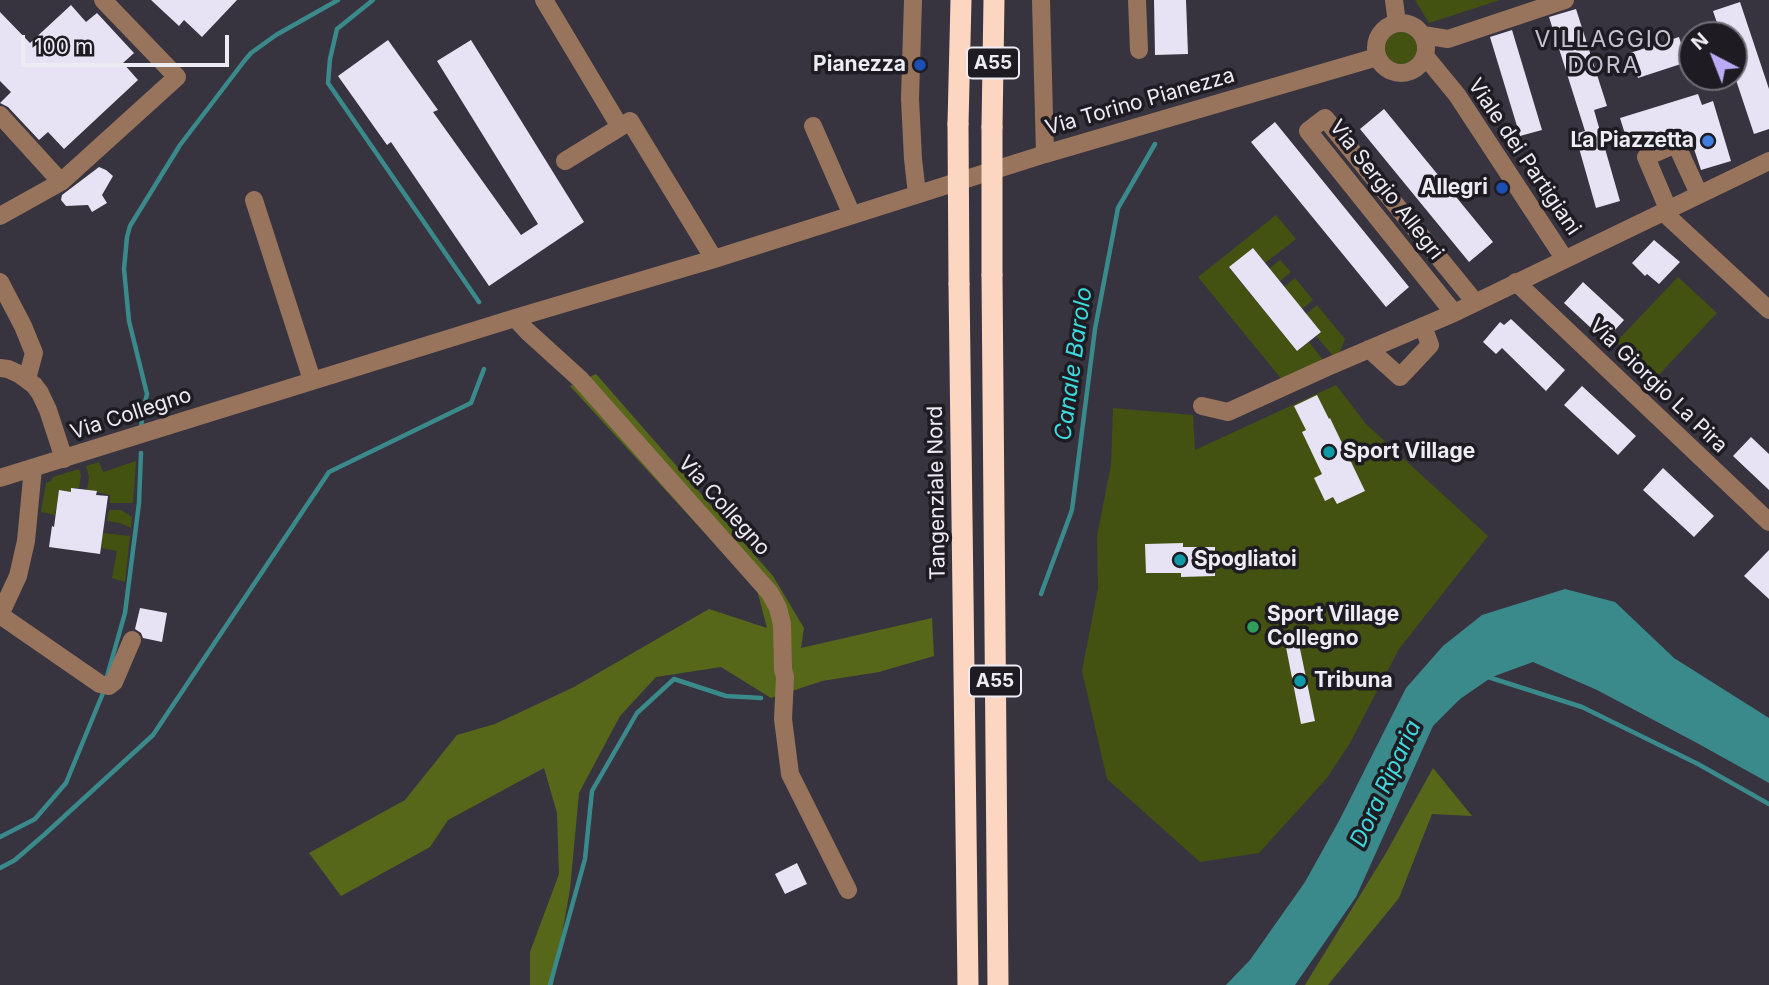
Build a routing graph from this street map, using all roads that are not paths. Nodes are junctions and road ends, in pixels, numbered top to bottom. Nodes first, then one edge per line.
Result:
1 (103, 0) edge
2 (544, 0) edge
3 (914, 0) edge
4 (961, 0) edge
5 (994, 0) edge
6 (1041, 0) edge
7 (1137, 0) edge
8 (1394, 0) edge
9 (1565, 0) edge
10 (1397, 23) junction
11 (1423, 35) junction
12 (1139, 50) dead end
13 (1377, 57) junction
14 (1419, 63) junction
15 (0, 116) edge
16 (813, 126) dead end
17 (620, 127) junction
18 (1045, 153) junction
19 (565, 161) dead end
20 (1769, 161) edge
21 (61, 182) junction
22 (917, 194) junction
23 (1699, 194) junction
24 (254, 200) dead end
25 (1665, 210) junction
26 (852, 215) junction
27 (0, 216) edge
28 (1564, 258) junction
29 (714, 259) junction
30 (0, 282) edge
31 (1516, 282) junction
32 (1475, 302) junction
33 (1769, 310) edge
34 (1454, 313) junction
35 (515, 318) junction
36 (1423, 326) junction
37 (1369, 349) junction
38 (0, 368) edge
39 (27, 379) junction
40 (312, 380) junction
41 (1202, 406) dead end
42 (64, 459) junction
43 (33, 468) junction
44 (0, 478) edge
45 (1769, 522) edge
46 (0, 615) edge
47 (132, 640) dead end
48 (848, 890) dead end
49 (968, 985) edge
50 (998, 985) edge

1 - 21 street
2 - 17 street
3 - 22 street
4 - 49 highway, Tangenziale Nord / A55, bridge
5 - 50 highway, A55, bridge
6 - 18 street
7 - 12 street
8 - 10 street
9 - 11 street
10 - 11 street
10 - 13 street
11 - 14 street
13 - 14 street
13 - 18 street, Via Torino Pianezza
14 - 28 street, Viale dei Partigiani
15 - 21 street
16 - 26 street
17 - 19 street
17 - 29 street
18 - 22 street, Via Torino Pianezza
20 - 23 street
21 - 27 street
22 - 26 street, Via Collegno
23 - 25 street
23 - 25 street
24 - 40 street
25 - 28 street
25 - 33 street
26 - 29 street, Via Collegno
28 - 31 street
29 - 35 street, Via Collegno
30 - 39 street
31 - 32 street
31 - 45 street, Via Giorgio La Pira
32 - 34 street
32 - 34 street, Via Sergio Allegri
34 - 36 street
35 - 40 street, Via Collegno
35 - 48 street, Via Collegno
36 - 37 street
36 - 37 street
37 - 41 street
38 - 39 street
39 - 42 street
40 - 42 street, Via Collegno
42 - 43 street, Via Collegno
43 - 44 street, Via Collegno
43 - 46 street
46 - 47 street

